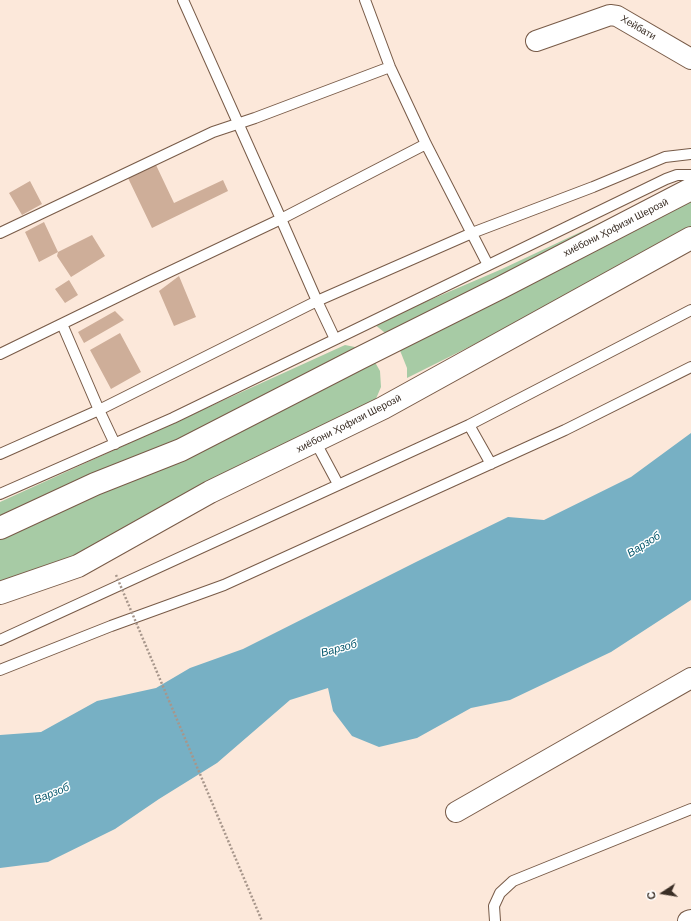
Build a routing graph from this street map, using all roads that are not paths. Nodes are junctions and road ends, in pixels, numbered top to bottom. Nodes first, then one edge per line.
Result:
1 (183, 0) edge
2 (365, 0) edge
3 (536, 40) dead end
4 (691, 58) edge
5 (390, 67) junction
6 (238, 124) junction
7 (426, 144) junction
8 (691, 154) edge
9 (691, 175) edge
10 (691, 189) edge
11 (281, 219) junction
12 (0, 233) edge
13 (472, 233) junction
14 (691, 238) edge
15 (488, 265) junction
16 (317, 301) junction
17 (691, 310) edge
18 (62, 324) junction
19 (335, 339) junction
20 (0, 354) edge
21 (691, 368) edge
22 (99, 410) junction
23 (469, 425) junction
24 (315, 441) junction
25 (114, 444) junction
26 (0, 454) edge
27 (491, 464) junction
28 (338, 484) junction
29 (0, 494) edge
30 (0, 528) edge
31 (0, 593) edge
32 (0, 640) edge
33 (0, 670) edge
34 (691, 678) edge
35 (691, 809) edge
36 (456, 812) dead end
37 (495, 921) edge

1 - 6 lane
2 - 5 lane
3 - 4 street, Хейбати
5 - 6 lane
5 - 7 lane
6 - 11 lane
6 - 12 lane
7 - 11 lane
7 - 13 lane
8 - 13 lane
9 - 15 lane
10 - 30 main road, хиёбони Ҳофизи Шерозӣ
11 - 16 lane
11 - 18 lane
13 - 15 lane
13 - 16 lane
14 - 24 main road, хиёбони Ҳофизи Шерозӣ
15 - 19 lane
16 - 19 lane
16 - 22 lane
17 - 23 lane
18 - 20 lane
18 - 22 lane
19 - 25 lane
21 - 27 lane
22 - 25 lane
22 - 26 lane
23 - 27 lane
23 - 28 lane
24 - 28 lane
24 - 31 main road, хиёбони Ҳофизи Шерозӣ
25 - 29 lane
27 - 33 lane
28 - 32 lane
34 - 36 street
35 - 37 lane

